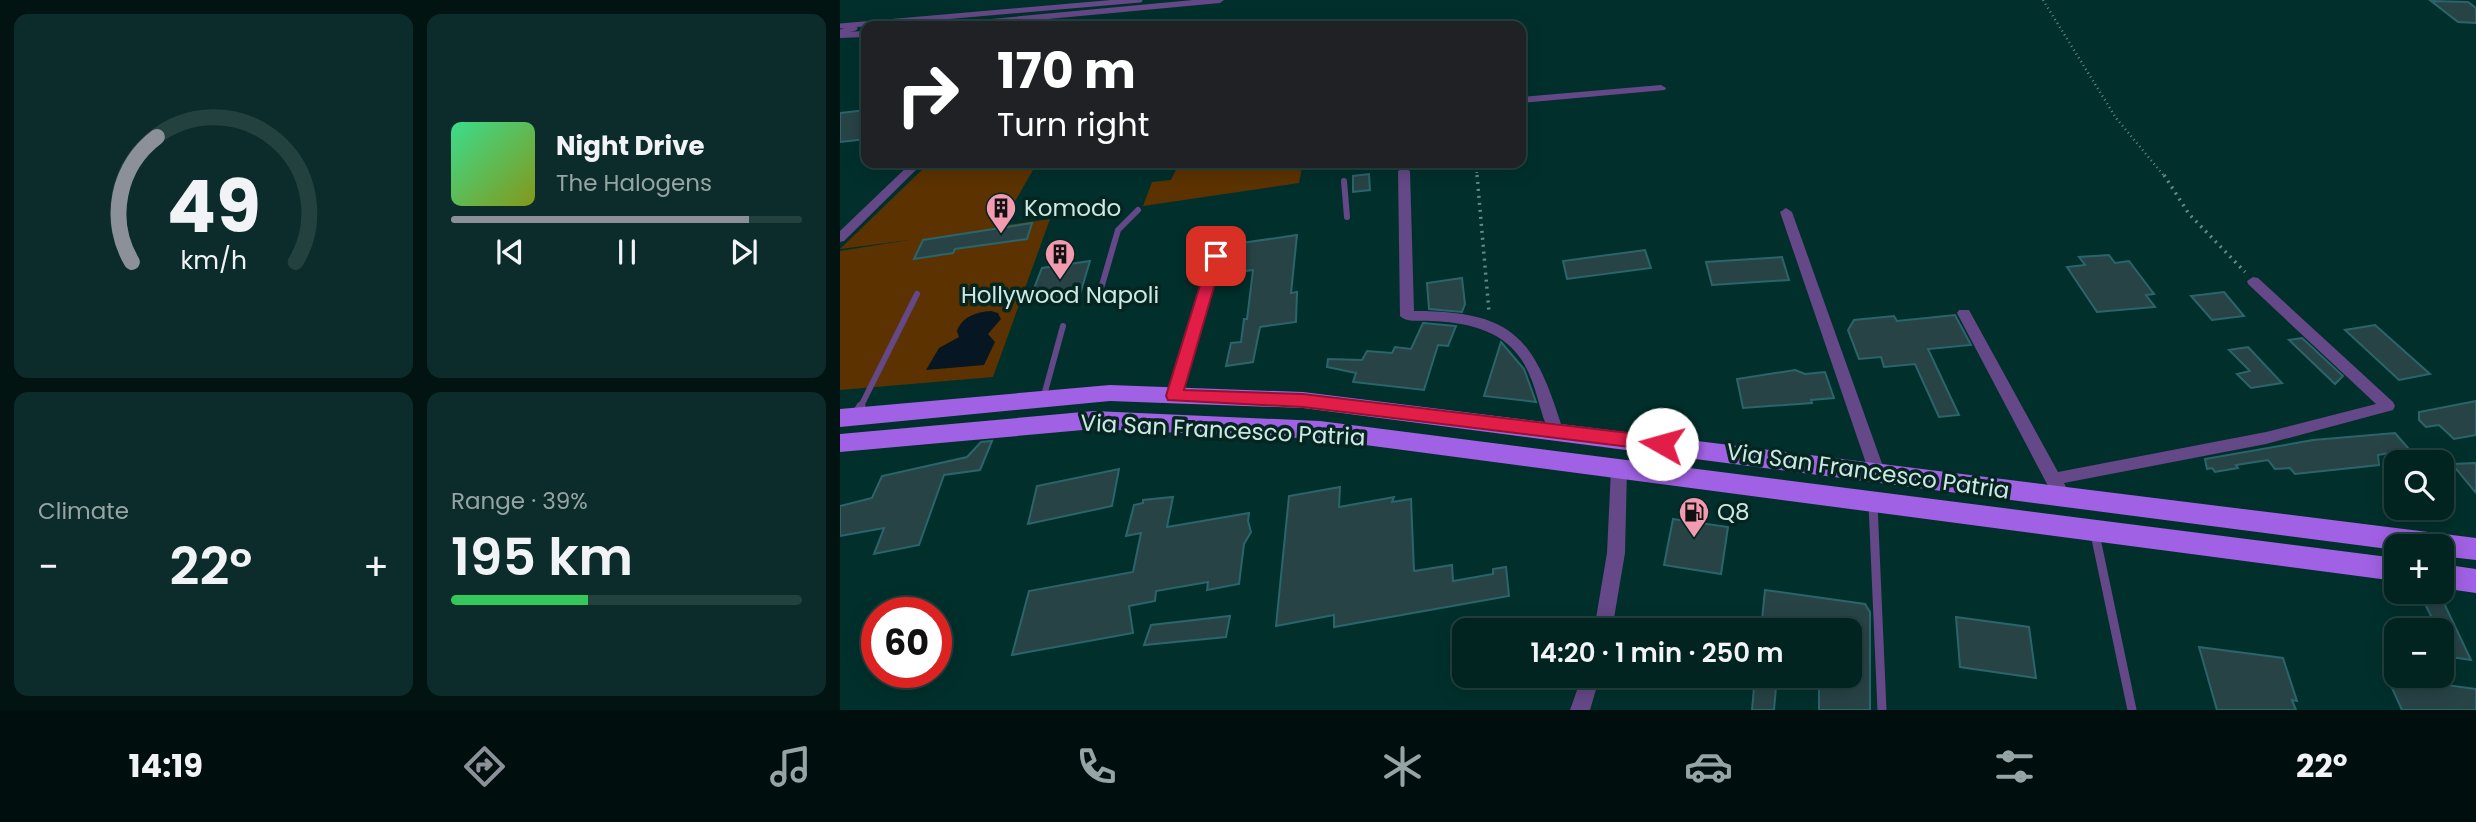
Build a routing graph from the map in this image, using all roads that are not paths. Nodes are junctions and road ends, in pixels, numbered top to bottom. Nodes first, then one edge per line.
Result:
1 (1140, 0) edge
2 (1220, 0) edge
3 (923, 21) edge
4 (1050, 21) edge
5 (861, 30) edge
6 (840, 33) edge
7 (1661, 88) dead end
8 (1526, 100) edge
9 (912, 168) edge
10 (1404, 171) dead end
11 (1344, 181) dead end
12 (1138, 210) dead end
13 (1786, 212) dead end
14 (1348, 217) dead end
15 (840, 238) edge
16 (1216, 256) dead end
17 (2253, 281) road end
18 (916, 294) dead end
19 (1115, 294) dead end
20 (1964, 313) dead end
21 (1063, 326) dead end
22 (1174, 396) junction
23 (1043, 400) junction
24 (848, 417) edge
25 (1555, 430) junction
26 (840, 443) edge
27 (1619, 469) junction
28 (1877, 472) junction
29 (2059, 488) junction
30 (1873, 501) junction
31 (2094, 530) junction
32 (2476, 549) edge
33 (2384, 568) edge
34 (2454, 578) edge
35 (2476, 581) edge
36 (1605, 618) edge
37 (1587, 688) edge
38 (1580, 710) edge
39 (1882, 710) edge
40 (2132, 710) edge

1 - 3 lane
2 - 4 street
5 - 6 street
7 - 8 street
9 - 15 street
10 - 25 street
11 - 14 lane
12 - 19 lane
13 - 28 street
16 - 22 lane
17 - 29 street
18 - 24 lane
20 - 29 street
21 - 23 lane
22 - 23 main road, Via San Francesco Patria
22 - 25 main road, Via San Francesco Patria
23 - 24 main road, Via San Francesco Patria
25 - 28 main road, Via San Francesco Patria
26 - 27 main road, Via San Francesco Patria
27 - 30 main road, Via San Francesco Patria
27 - 36 street
28 - 29 main road, Via San Francesco Patria
29 - 32 main road, Via San Francesco Patria
30 - 31 main road, Via San Francesco Patria
30 - 39 lane
31 - 33 main road, Via San Francesco Patria
31 - 40 lane
34 - 35 main road
37 - 38 street

